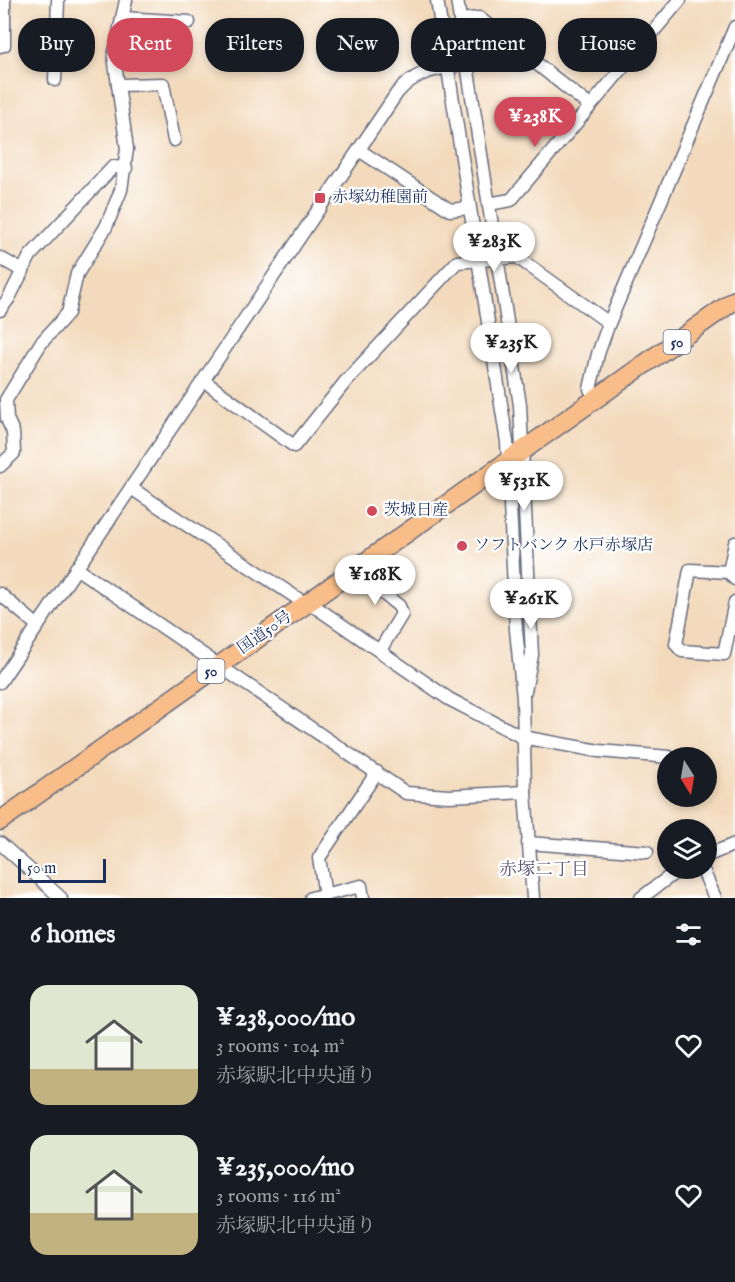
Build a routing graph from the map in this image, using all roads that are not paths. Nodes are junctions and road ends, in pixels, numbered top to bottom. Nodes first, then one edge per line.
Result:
1 (4, 0) edge
2 (58, 0) edge
3 (126, 0) edge
4 (437, 0) edge
5 (457, 0) edge
6 (680, 0) edge
7 (122, 18) edge
8 (440, 18) edge
9 (460, 18) edge
10 (735, 27) edge
11 (0, 46) edge
12 (546, 71) edge
13 (116, 72) edge
14 (423, 72) edge
15 (448, 72) edge
16 (467, 72) edge
17 (55, 80) dead end
18 (118, 84) junction
19 (590, 106) junction
20 (174, 140) dead end
21 (358, 150) junction
22 (126, 168) junction
23 (488, 204) junction
24 (469, 208) junction
25 (0, 258) edge
26 (496, 258) junction
27 (477, 260) junction
28 (23, 271) junction
29 (735, 300) edge
30 (0, 310) edge
31 (609, 323) junction
32 (204, 381) junction
33 (597, 399) junction
34 (3, 418) edge
35 (514, 457) junction
36 (0, 466) edge
37 (131, 488) junction
38 (735, 543) edge
39 (363, 563) junction
40 (76, 568) junction
41 (732, 576) edge
42 (0, 594) edge
43 (735, 602) edge
44 (306, 604) junction
45 (38, 626) junction
46 (380, 650) junction
47 (219, 666) junction
48 (0, 682) edge
49 (522, 737) junction
50 (657, 756) edge
51 (377, 772) junction
52 (525, 792) junction
53 (0, 821) edge
54 (0, 843) edge
55 (528, 843) junction
56 (735, 844) edge
57 (717, 851) edge
58 (647, 852) dead end
59 (666, 879) edge
60 (707, 879) edge
61 (325, 895) junction
62 (61, 898) edge
63 (311, 898) edge
64 (363, 898) edge
65 (533, 898) edge
66 (641, 898) edge
67 (715, 898) edge

1 - 11 street
2 - 17 street
3 - 7 street
4 - 8 street
5 - 9 street
6 - 19 street
10 - 31 street
12 - 19 street
13 - 18 street
14 - 21 street
15 - 24 street
16 - 23 street
18 - 20 street
18 - 22 street
19 - 23 street
21 - 24 street
21 - 32 street
22 - 28 street
22 - 34 street
23 - 26 street
24 - 27 street
25 - 28 street
26 - 27 street
26 - 31 street
26 - 35 street
27 - 32 street
27 - 35 street
28 - 30 street
29 - 33 highway, 国道50号 / 50
31 - 33 street
32 - 37 street
33 - 35 highway, 国道50号 / 50
34 - 36 street
35 - 39 highway, 国道50号 / 50
35 - 49 street
37 - 40 street
37 - 44 street
38 - 41 street
39 - 44 highway, 国道50号 / 50
39 - 46 street
40 - 45 street
40 - 47 street
41 - 43 street
42 - 45 street
44 - 46 street
44 - 47 highway, 国道50号 / 50
45 - 48 street
46 - 49 street
47 - 51 street
47 - 53 highway, 国道50号 / 50
49 - 50 street
49 - 52 street
51 - 52 street
51 - 61 street
52 - 55 street
54 - 62 street
55 - 58 street
55 - 65 street
56 - 57 street
59 - 66 street
60 - 67 street
61 - 63 street
61 - 64 street

